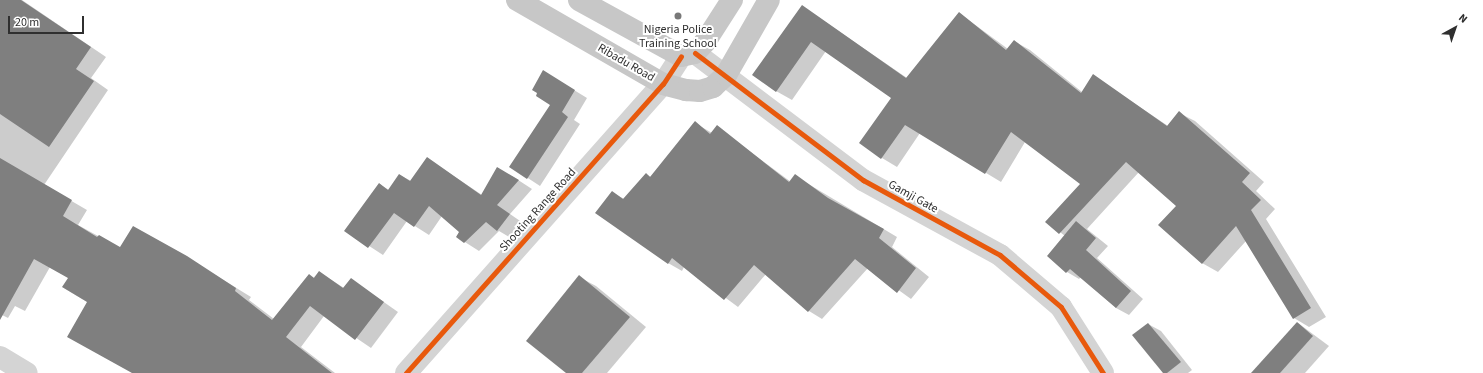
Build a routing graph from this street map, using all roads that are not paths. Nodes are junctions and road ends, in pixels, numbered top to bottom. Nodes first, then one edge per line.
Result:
1 (516, 0) edge
2 (579, 0) edge
3 (732, 0) edge
4 (769, 0) edge
5 (681, 53) junction
6 (726, 76) junction
7 (663, 84) junction
8 (0, 357) edge
9 (27, 373) edge
10 (406, 373) edge
11 (1104, 373) edge

1 - 7 main road, Ribadu Road
2 - 5 main road
3 - 5 main road
4 - 6 main road, Ribadu Road
5 - 6 street, Gamji Gate
5 - 7 street, Shooting Range Road
6 - 7 main road, Ribadu Road
6 - 11 street, Gamji Gate
7 - 10 street, Shooting Range Road
8 - 9 street

